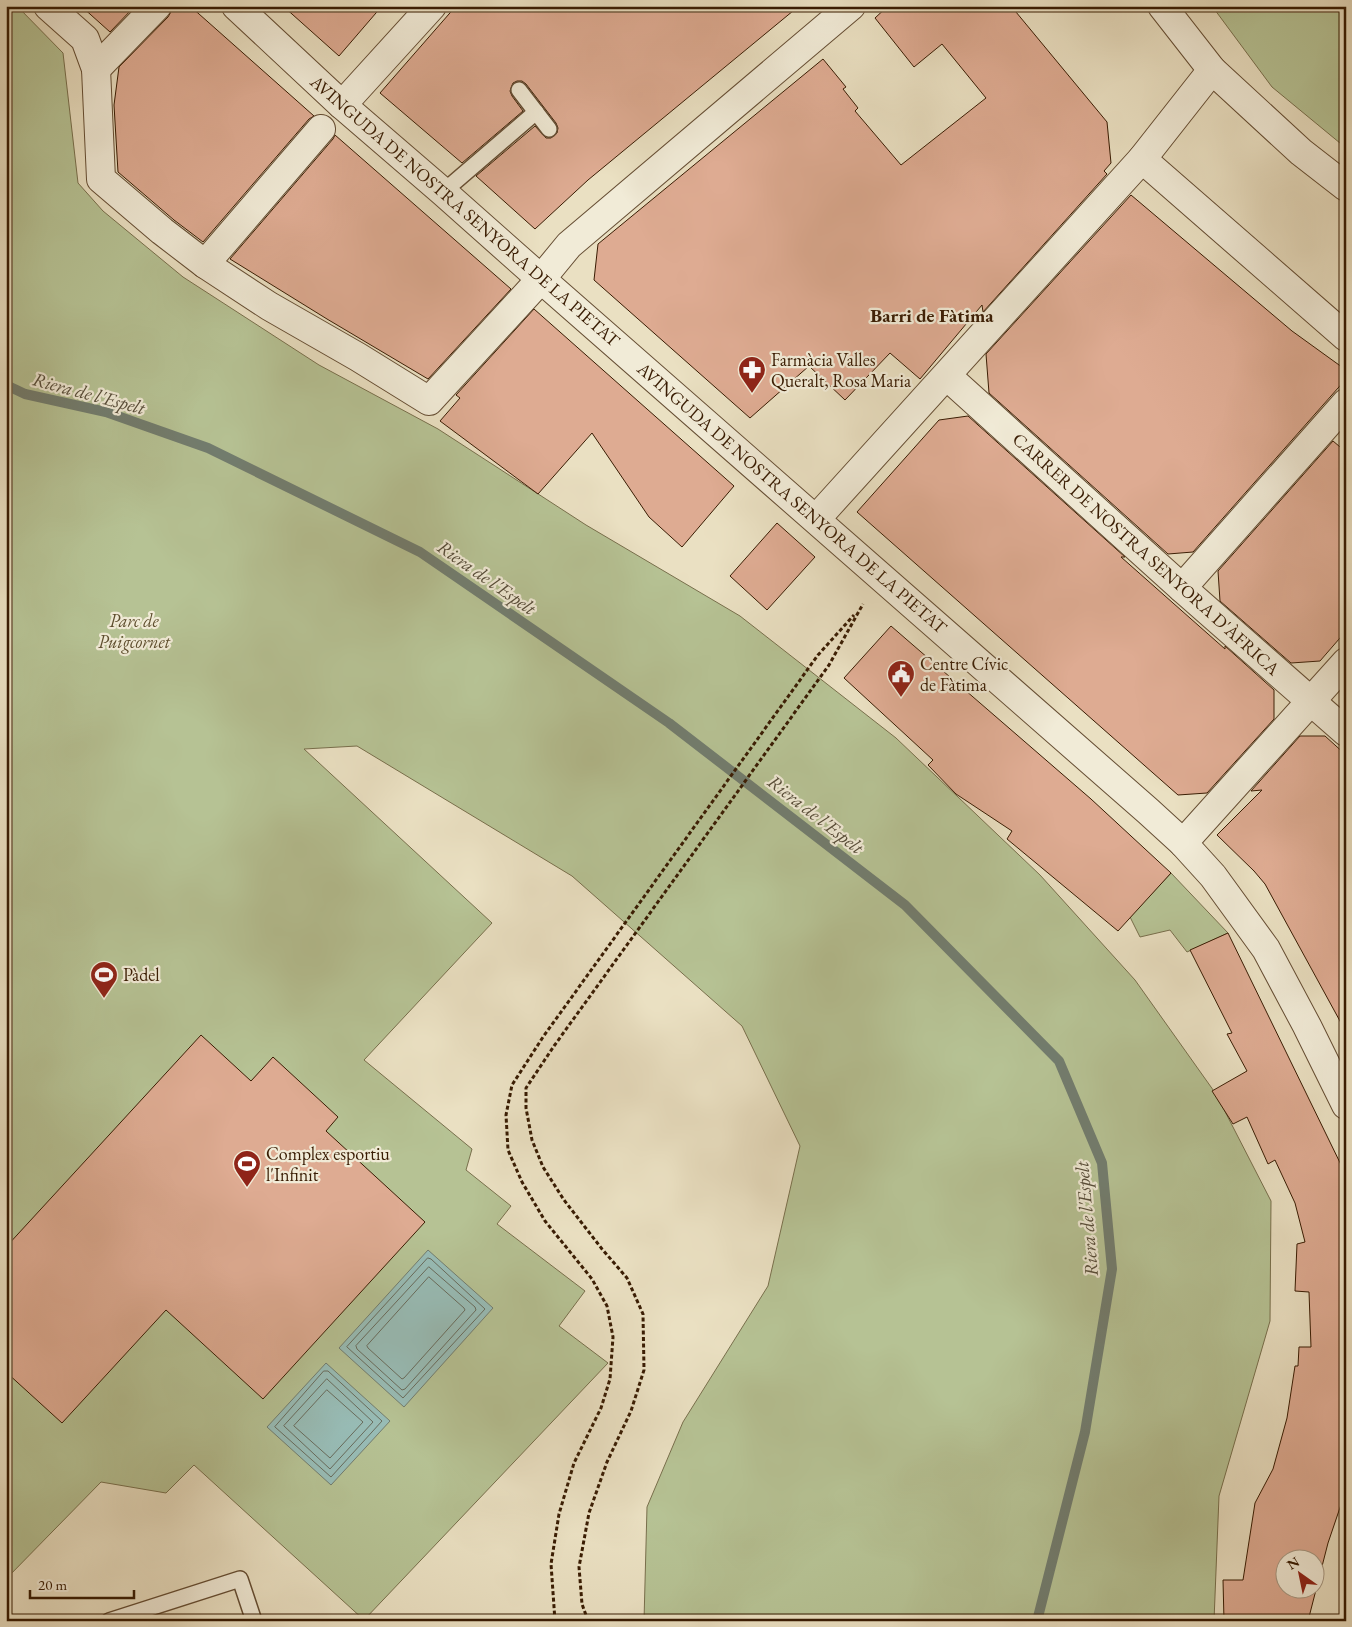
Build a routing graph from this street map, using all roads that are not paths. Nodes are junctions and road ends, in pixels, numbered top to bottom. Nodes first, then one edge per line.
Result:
1 (48, 6) edge
2 (157, 6) edge
3 (236, 6) edge
4 (432, 6) edge
5 (851, 6) edge
6 (1162, 6) edge
7 (96, 69) junction
8 (1212, 70) junction
9 (519, 90) dead end
10 (342, 105) junction
11 (536, 112) junction
12 (321, 129) dead end
13 (549, 129) dead end
14 (1142, 159) junction
15 (1346, 187) edge
16 (443, 192) junction
17 (205, 264) junction
18 (541, 279) junction
19 (1346, 337) edge
20 (947, 376) junction
21 (1346, 403) edge
22 (816, 519) junction
23 (1182, 588) junction
24 (1346, 662) edge
25 (1310, 701) junction
26 (1346, 732) edge
27 (1182, 843) junction
28 (1346, 1105) edge
29 (109, 1621) edge
30 (254, 1621) edge

1 - 7 street
2 - 7 street
3 - 10 street, AVINGUDA DE NOSTRA SENYORA DE LA PIETAT
4 - 10 street
5 - 18 street
6 - 8 street
7 - 17 street
8 - 14 street
8 - 15 street
9 - 11 lane
10 - 16 street, AVINGUDA DE NOSTRA SENYORA DE LA PIETAT
11 - 13 lane
11 - 16 lane
12 - 17 street
14 - 19 street
14 - 20 street
16 - 18 street, AVINGUDA DE NOSTRA SENYORA DE LA PIETAT
17 - 18 street
18 - 22 street, AVINGUDA DE NOSTRA SENYORA DE LA PIETAT
20 - 22 street
20 - 23 street, CARRER DE NOSTRA SENYORA D'ÀFRICA
21 - 23 street
22 - 27 street, AVINGUDA DE NOSTRA SENYORA DE LA PIETAT
23 - 25 street, CARRER DE NOSTRA SENYORA D'ÀFRICA
24 - 25 street
25 - 26 street, CARRER DE NOSTRA SENYORA D'ÀFRICA
25 - 27 street
27 - 28 street, AVINGUDA DE NOSTRA SENYORA DE LA PIETAT
29 - 30 lane

